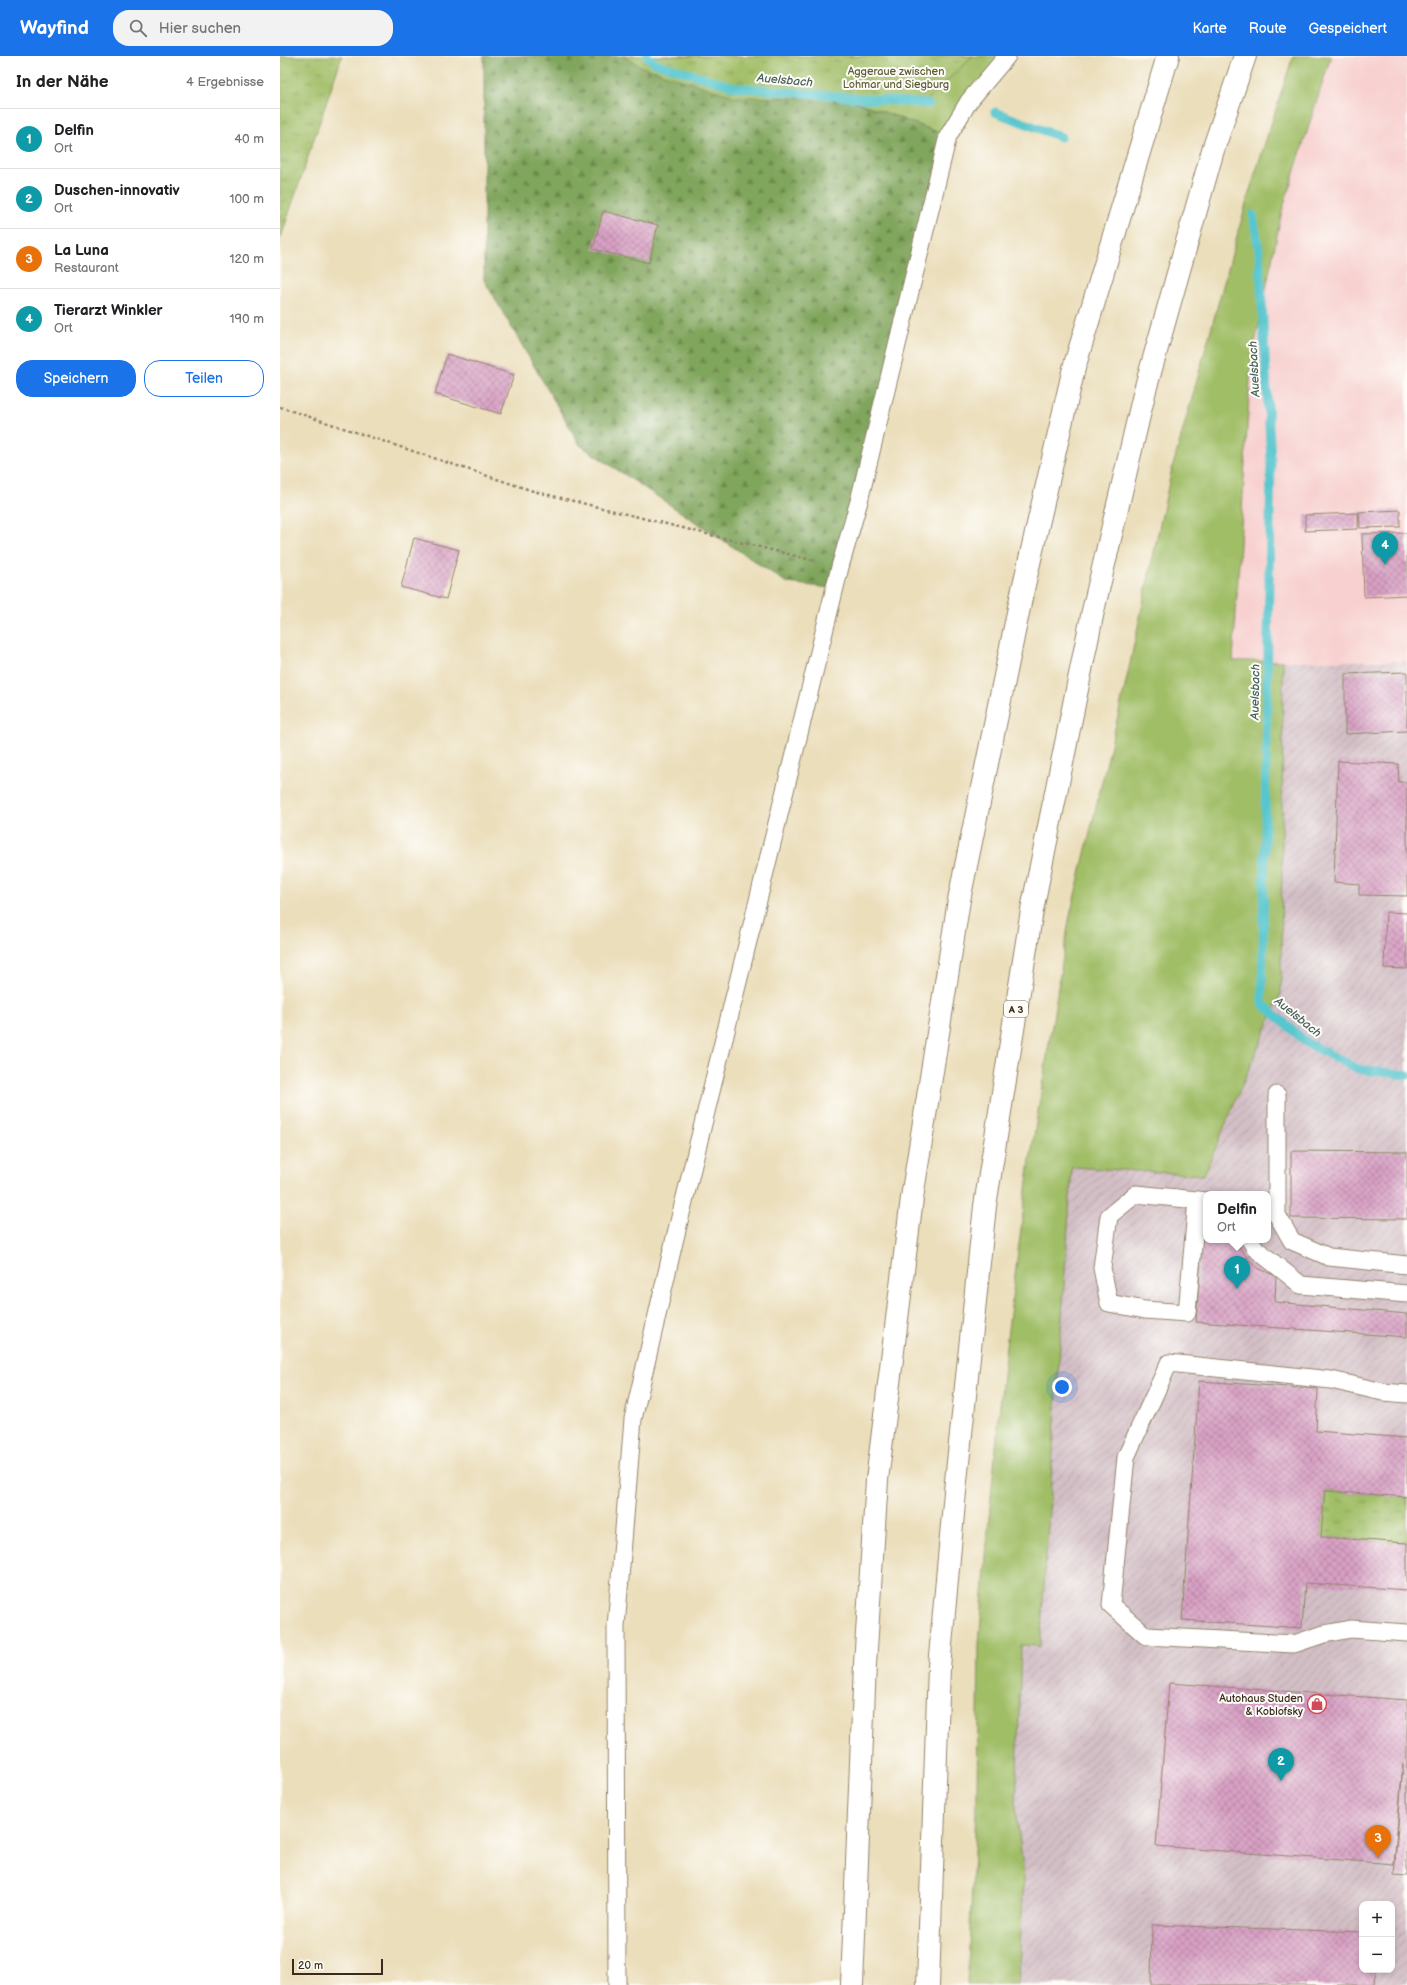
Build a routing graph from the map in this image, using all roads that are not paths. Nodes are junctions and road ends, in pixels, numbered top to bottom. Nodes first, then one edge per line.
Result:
1 (1007, 56) edge
2 (1168, 56) edge
3 (1245, 56) edge
4 (1277, 1095) dead end
5 (1202, 1201) edge
6 (1252, 1243) edge
7 (1407, 1265) edge
8 (1407, 1294) edge
9 (1407, 1394) edge
10 (1407, 1633) edge
11 (617, 1985) edge
12 (852, 1985) edge
13 (928, 1985) edge

1 - 11 lane
2 - 12 highway
3 - 13 highway, A 3
4 - 7 lane
5 - 5 lane
6 - 8 lane
9 - 10 lane

